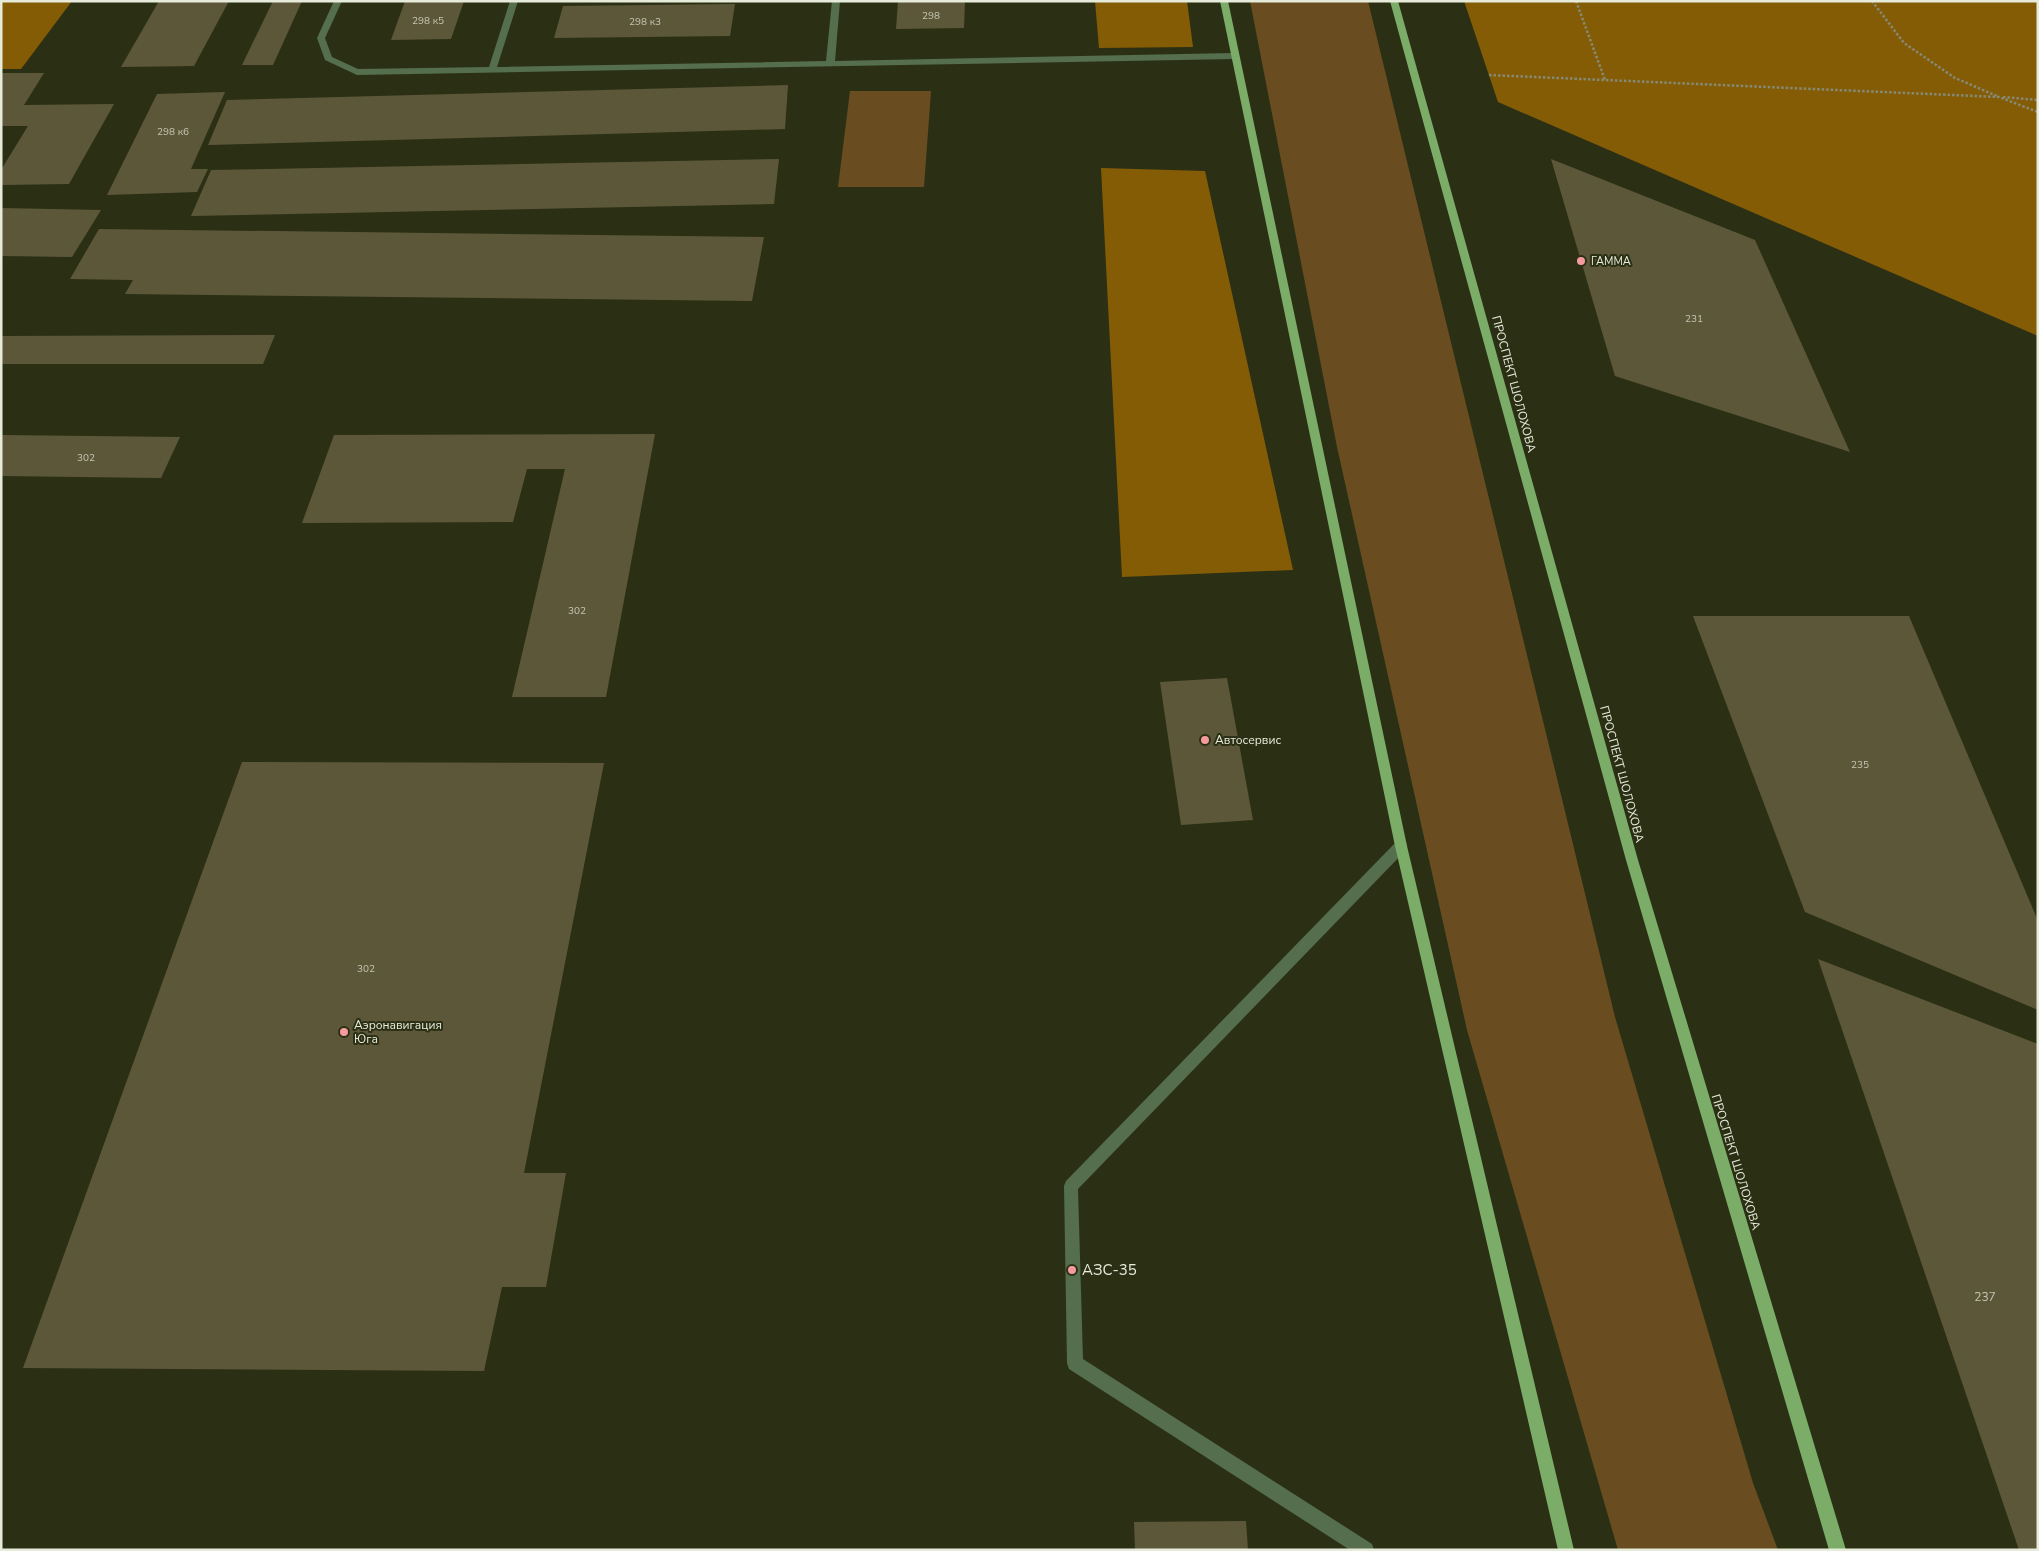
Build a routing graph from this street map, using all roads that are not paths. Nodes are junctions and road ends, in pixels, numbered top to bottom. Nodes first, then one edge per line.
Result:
1 (338, 1) edge
2 (514, 1) edge
3 (836, 1) edge
4 (1224, 1) edge
5 (1394, 1) edge
6 (1234, 56) junction
7 (830, 64) junction
8 (492, 70) junction
9 (1401, 846) junction
10 (1366, 1550) edge
11 (1566, 1550) edge
12 (1838, 1550) edge

1 - 8 lane
2 - 8 lane
3 - 7 lane
4 - 6 main road
5 - 12 main road, ПРОСПЕКТ ШОЛОХОВА
6 - 7 lane
6 - 9 main road
7 - 8 lane
9 - 10 lane
9 - 11 main road

